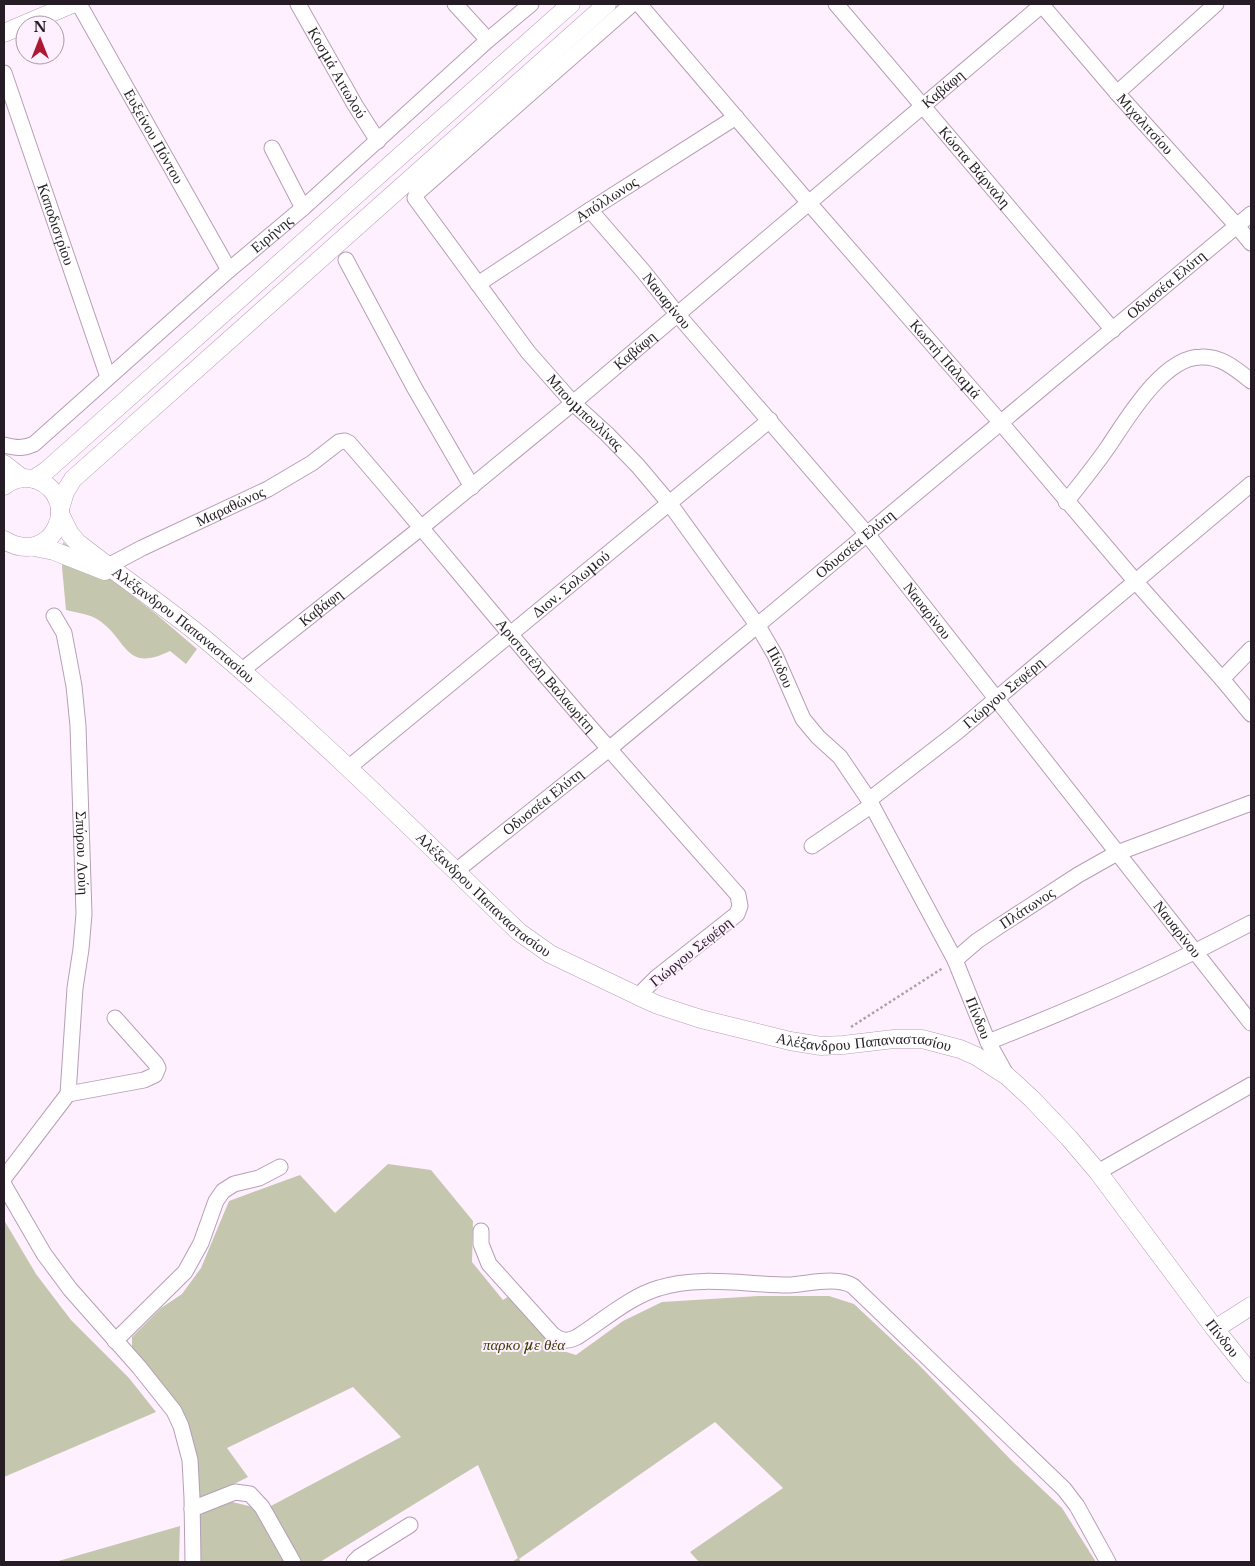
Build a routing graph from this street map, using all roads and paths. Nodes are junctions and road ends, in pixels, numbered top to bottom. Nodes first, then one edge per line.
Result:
1 (72, 4) edge
2 (79, 4) edge
3 (298, 4) edge
4 (455, 4) edge
5 (531, 4) edge
6 (571, 4) edge
7 (607, 4) edge
8 (632, 4) edge
9 (639, 4) edge
10 (836, 4) edge
11 (1042, 4) edge
12 (1216, 4) edge
13 (4, 33) edge
14 (488, 40) junction
15 (4, 73) edge
16 (1117, 93) junction
17 (923, 106) junction
18 (736, 118) junction
19 (378, 141) junction
20 (272, 148) dead end
21 (808, 203) junction
22 (303, 208) junction
23 (590, 210) junction
24 (1251, 214) edge
25 (1237, 226) junction
26 (1251, 244) edge
27 (346, 260) dead end
28 (229, 270) junction
29 (478, 284) junction
30 (678, 314) junction
31 (1113, 330) junction
32 (108, 377) junction
33 (1251, 381) edge
34 (573, 403) junction
35 (770, 420) junction
36 (1001, 423) junction
37 (349, 443) joint
38 (4, 445) edge
39 (4, 464) edge
40 (28, 478) junction
41 (1251, 484) edge
42 (4, 486) edge
43 (472, 487) junction
44 (1066, 502) junction
45 (670, 504) junction
46 (60, 511) junction
47 (422, 527) junction
48 (867, 534) junction
49 (4, 540) edge
50 (34, 547) junction
51 (108, 566) junction
52 (124, 578) junction
53 (1136, 582) junction
54 (54, 616) dead end
55 (758, 626) junction
56 (511, 634) junction
57 (1251, 649) edge
58 (241, 670) junction
59 (1222, 678) junction
60 (997, 698) junction
61 (1251, 714) edge
62 (609, 749) junction
63 (348, 768) junction
64 (870, 803) junction
65 (1251, 803) edge
66 (812, 846) dead end
67 (1117, 853) junction
68 (456, 871) junction
69 (740, 906) joint
70 (1251, 923) edge
71 (1195, 952) junction
72 (954, 960) junction
73 (638, 996) junction
74 (115, 1018) dead end
75 (1251, 1022) edge
76 (845, 1030) dead end
77 (988, 1042) junction
78 (1007, 1076) junction
79 (1251, 1085) edge
80 (68, 1094) junction
81 (280, 1167) dead end
82 (1098, 1172) junction
83 (4, 1178) edge
84 (4, 1185) edge
85 (481, 1231) dead end
86 (1251, 1306) edge
87 (1214, 1328) junction
88 (115, 1341) junction
89 (1251, 1374) edge
90 (192, 1509) junction
91 (410, 1524) dead end
92 (193, 1562) edge
93 (293, 1562) edge
94 (354, 1562) edge
95 (1108, 1562) edge

1 - 13 street
2 - 28 street, Ευξείνου Πόντου
3 - 19 street, Κοσμά Αιτωλού
4 - 14 street
5 - 14 street, Ειρήνης
6 - 40 street
7 - 46 street
8 - 29 street, Μπουμπουλίνας
9 - 18 street, Κωστή Παλαμά
10 - 17 street, Κώστα Βάρναλη
11 - 16 street, Μιχαλιτσίου
11 - 17 street, Καβάφη
12 - 16 street
14 - 19 street, Ειρήνης
15 - 32 street, Καποδιστρίου
16 - 25 street, Μιχαλιτσίου
17 - 21 street, Καβάφη
17 - 31 street, Κώστα Βάρναλη
18 - 21 street, Κωστή Παλαμά
18 - 23 street, Απόλλωνος
19 - 22 street, Ειρήνης
20 - 22 street
21 - 30 street, Καβάφη
21 - 36 street, Κωστή Παλαμά
22 - 28 street, Ειρήνης
23 - 29 street, Απόλλωνος
23 - 30 street, Ναυαρίνου
24 - 25 street, Οδυσσέα Ελύτη
25 - 26 street, Μιχαλιτσίου
25 - 31 street, Οδυσσέα Ελύτη
27 - 43 street
28 - 32 street, Ειρήνης
29 - 34 street, Μπουμπουλίνας
30 - 34 street, Καβάφη
30 - 35 street, Ναυαρίνου
31 - 36 street, Οδυσσέα Ελύτη
32 - 38 street, Ειρήνης
33 - 44 street
34 - 43 street, Καβάφη
34 - 45 street, Μπουμπουλίνας
35 - 45 street, Διον. Σολωμού
35 - 48 street, Ναυαρίνου
36 - 44 street, Κωστή Παλαμά
36 - 48 street, Οδυσσέα Ελύτη
37 - 47 street, Αριστοτέλη Βαλαωρίτη
37 - 51 street, Μαραθώνος
39 - 40 street
40 - 42 street
40 - 46 street, Αλέξανδρου Παπαναστασίου
41 - 53 street, Γιώργου Σεφέρη
43 - 47 street, Καβάφη
44 - 53 street, Κωστή Παλαμά
45 - 55 street, Μπουμπουλίνας
45 - 56 street, Διον. Σολωμού
46 - 50 street
46 - 51 street, Αλέξανδρου Παπαναστασίου
47 - 56 street, Αριστοτέλη Βαλαωρίτη
47 - 58 street, Καβάφη
48 - 55 street, Οδυσσέα Ελύτη
48 - 60 street, Ναυαρίνου
49 - 50 street
50 - 52 street
51 - 52 street, Αλέξανδρου Παπαναστασίου
52 - 58 street, Αλέξανδρου Παπαναστασίου
53 - 59 street, Κωστή Παλαμά
53 - 60 street, Γιώργου Σεφέρη
54 - 80 street, Σπύρου Λούη
55 - 62 street, Οδυσσέα Ελύτη
55 - 64 street, Πίνδου
56 - 62 street, Αριστοτέλη Βαλαωρίτη
56 - 63 street, Διον. Σολωμού
57 - 59 street
58 - 63 street, Αλέξανδρου Παπαναστασίου
59 - 61 street, Κωστή Παλαμά
60 - 64 street, Γιώργου Σεφέρη
60 - 67 street, Ναυαρίνου
62 - 68 street, Οδυσσέα Ελύτη
62 - 69 street, Αριστοτέλη Βαλαωρίτη
63 - 68 street, Αλέξανδρου Παπαναστασίου
64 - 66 street, Γιώργου Σεφέρη
64 - 72 street, Πίνδου
65 - 67 street, Πλάτωνος
67 - 71 street, Ναυαρίνου
67 - 72 street, Πλάτωνος
68 - 73 street, Αλέξανδρου Παπαναστασίου
69 - 73 street, Γιώργου Σεφέρη
70 - 71 street
71 - 75 street, Ναυαρίνου
71 - 77 street
72 - 76 path
72 - 77 street, Πίνδου
73 - 78 street, Αλέξανδρου Παπαναστασίου
74 - 80 street
77 - 78 street, Πίνδου
78 - 82 street, Πίνδου
79 - 82 street
80 - 83 street
81 - 88 street
82 - 87 street, Πίνδου
84 - 88 street
85 - 95 street
86 - 87 street
87 - 89 street, Πίνδου
88 - 90 street
90 - 92 street
90 - 93 street
91 - 94 street

